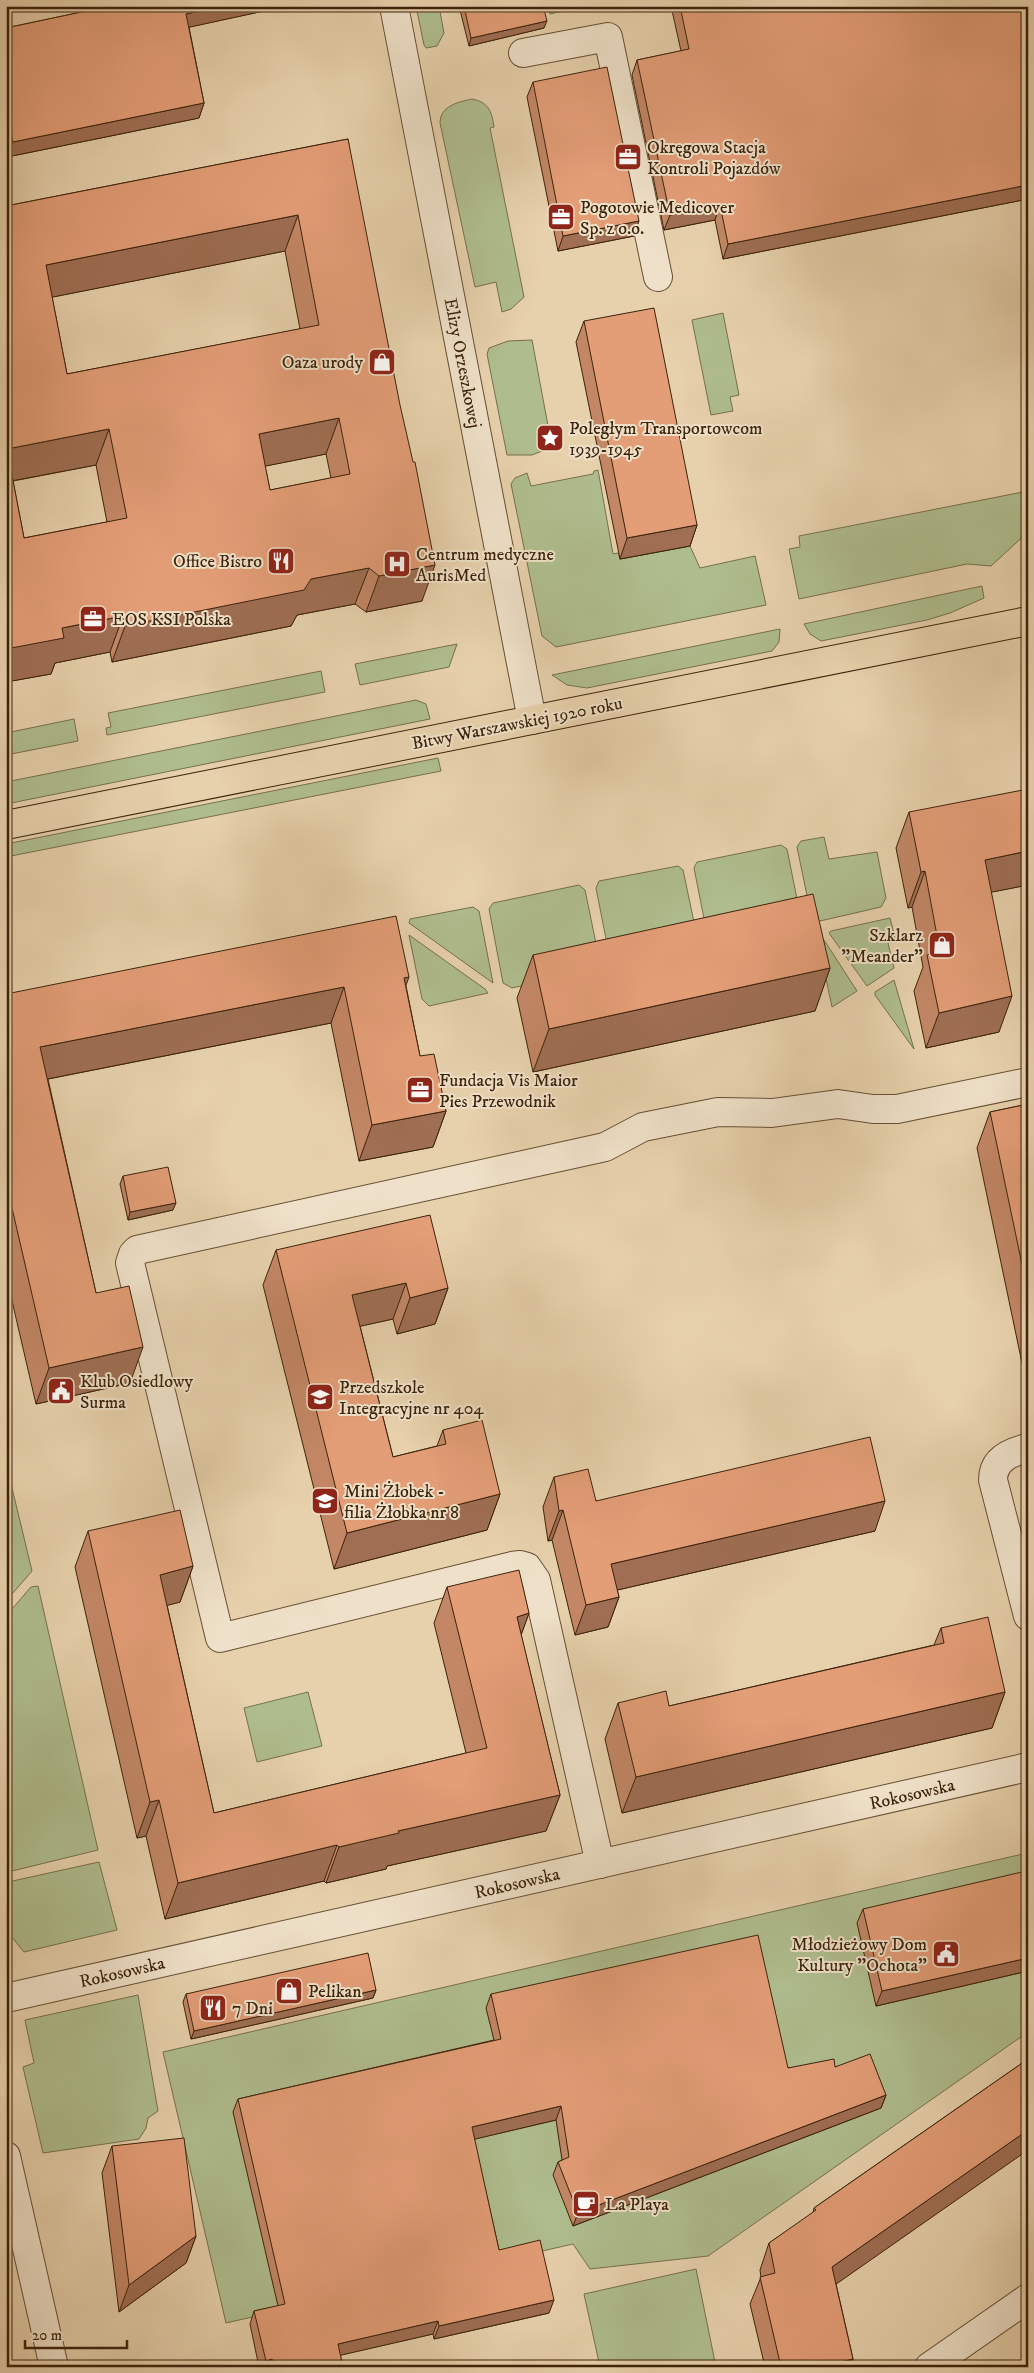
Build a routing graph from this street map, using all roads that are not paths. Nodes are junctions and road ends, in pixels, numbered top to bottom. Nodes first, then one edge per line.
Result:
1 (394, 6) edge
2 (523, 53) dead end
3 (658, 276) dead end
4 (1028, 621) edge
5 (532, 720) junction
6 (6, 825) edge
7 (1028, 1082) edge
8 (1028, 1448) edge
9 (1028, 1616) edge
10 (1028, 1767) edge
11 (600, 1864) junction
12 (6, 1998) edge
13 (6, 2156) edge
14 (1028, 2298) edge
15 (54, 2367) edge
16 (929, 2367) edge

1 - 5 street, Elizy Orzeszkowej
2 - 3 street
4 - 5 main road, Bitwy Warszawskiej 1920 roku
5 - 6 main road, Bitwy Warszawskiej 1920 roku
7 - 11 street
8 - 9 street
10 - 11 street, Rokosowska
11 - 12 street, Rokosowska
13 - 15 street
14 - 16 street

